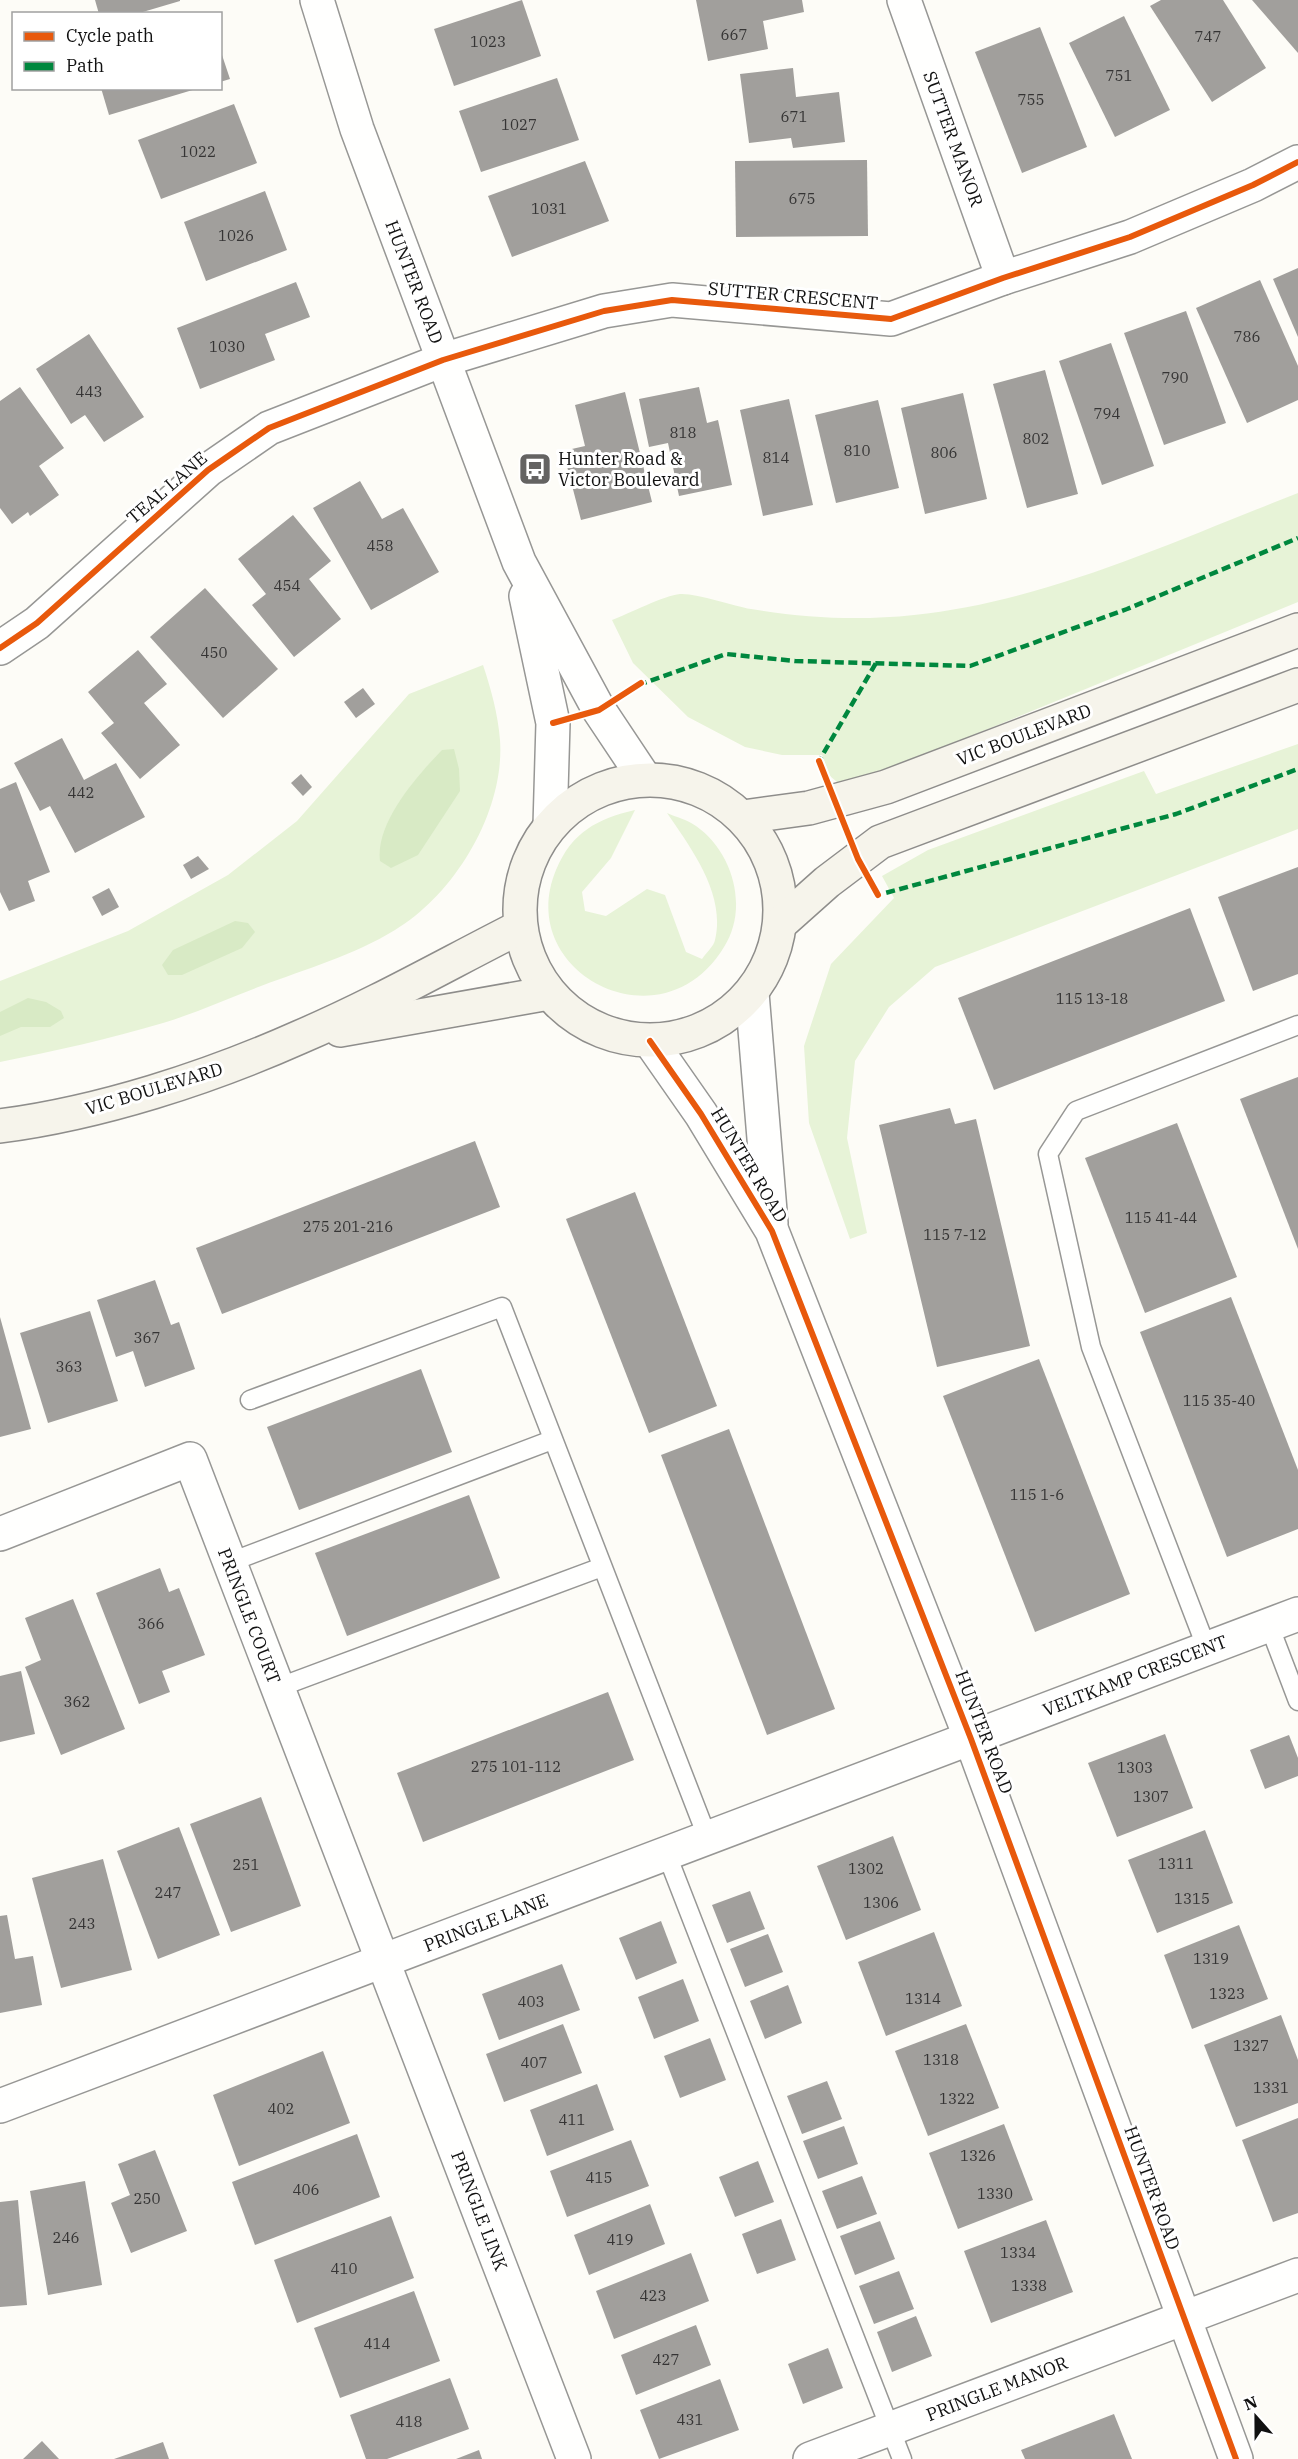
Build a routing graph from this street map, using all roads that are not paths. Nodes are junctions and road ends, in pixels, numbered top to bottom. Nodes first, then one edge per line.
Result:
1 (318, 0) edge
2 (904, 0) edge
3 (1298, 162) edge
4 (1003, 278) junction
5 (443, 360) junction
6 (519, 562) junction
7 (1298, 630) edge
8 (0, 648) edge
9 (1298, 685) edge
10 (645, 779) junction
11 (743, 817) junction
12 (550, 826) junction
13 (781, 922) junction
14 (520, 927) junction
15 (549, 993) junction
16 (752, 993) junction
17 (1298, 1025) edge
18 (303, 1036) junction
19 (650, 1041) junction
20 (0, 1126) edge
21 (772, 1231) junction
22 (250, 1400) dead end
23 (552, 1440) junction
24 (0, 1534) edge
25 (228, 1563) junction
26 (602, 1567) junction
27 (1284, 1619) edge
28 (1207, 1649) junction
29 (277, 1688) junction
30 (1298, 1701) edge
31 (971, 1739) junction
32 (708, 1839) junction
33 (667, 1855) junction
34 (384, 1962) junction
35 (0, 2106) edge
36 (1298, 2274) edge
37 (1183, 2319) junction
38 (890, 2429) junction
39 (574, 2459) edge
40 (810, 2459) edge
41 (902, 2459) edge
42 (1236, 2459) edge

1 - 5 street, HUNTER ROAD
2 - 4 street, SUTTER MANOR
3 - 4 street, SUTTER CRESCENT
4 - 5 street, SUTTER CRESCENT
5 - 6 street, HUNTER ROAD
5 - 8 street, TEAL LANE
6 - 10 street, HUNTER ROAD
6 - 12 street, HUNTER ROAD
7 - 11 street, VIC BOULEVARD
9 - 13 street
10 - 11 street
10 - 12 street
11 - 13 street
12 - 14 street
13 - 16 street
14 - 15 street
14 - 18 street, VIC BOULEVARD
15 - 18 street, VIC BOULEVARD
15 - 19 street
16 - 19 street
16 - 21 street, HUNTER ROAD
17 - 28 lane
18 - 20 street, VIC BOULEVARD
19 - 21 street, HUNTER ROAD
21 - 31 street, HUNTER ROAD
22 - 23 lane
23 - 25 lane
23 - 26 lane
24 - 25 street, PRINGLE COURT
25 - 29 street, PRINGLE COURT
26 - 29 lane
26 - 32 lane
27 - 28 street, VELTKAMP CRESCENT
27 - 30 lane
28 - 31 street, VELTKAMP CRESCENT
29 - 34 street, PRINGLE COURT
31 - 32 street, PRINGLE LANE
31 - 37 street, HUNTER ROAD
32 - 33 street, PRINGLE LANE
33 - 34 street, PRINGLE LANE
33 - 38 lane
34 - 35 street, PRINGLE LANE
34 - 39 street, PRINGLE LINK
36 - 37 street
37 - 38 street, PRINGLE MANOR
37 - 42 street, HUNTER ROAD
38 - 40 street, PRINGLE MANOR
38 - 41 lane

